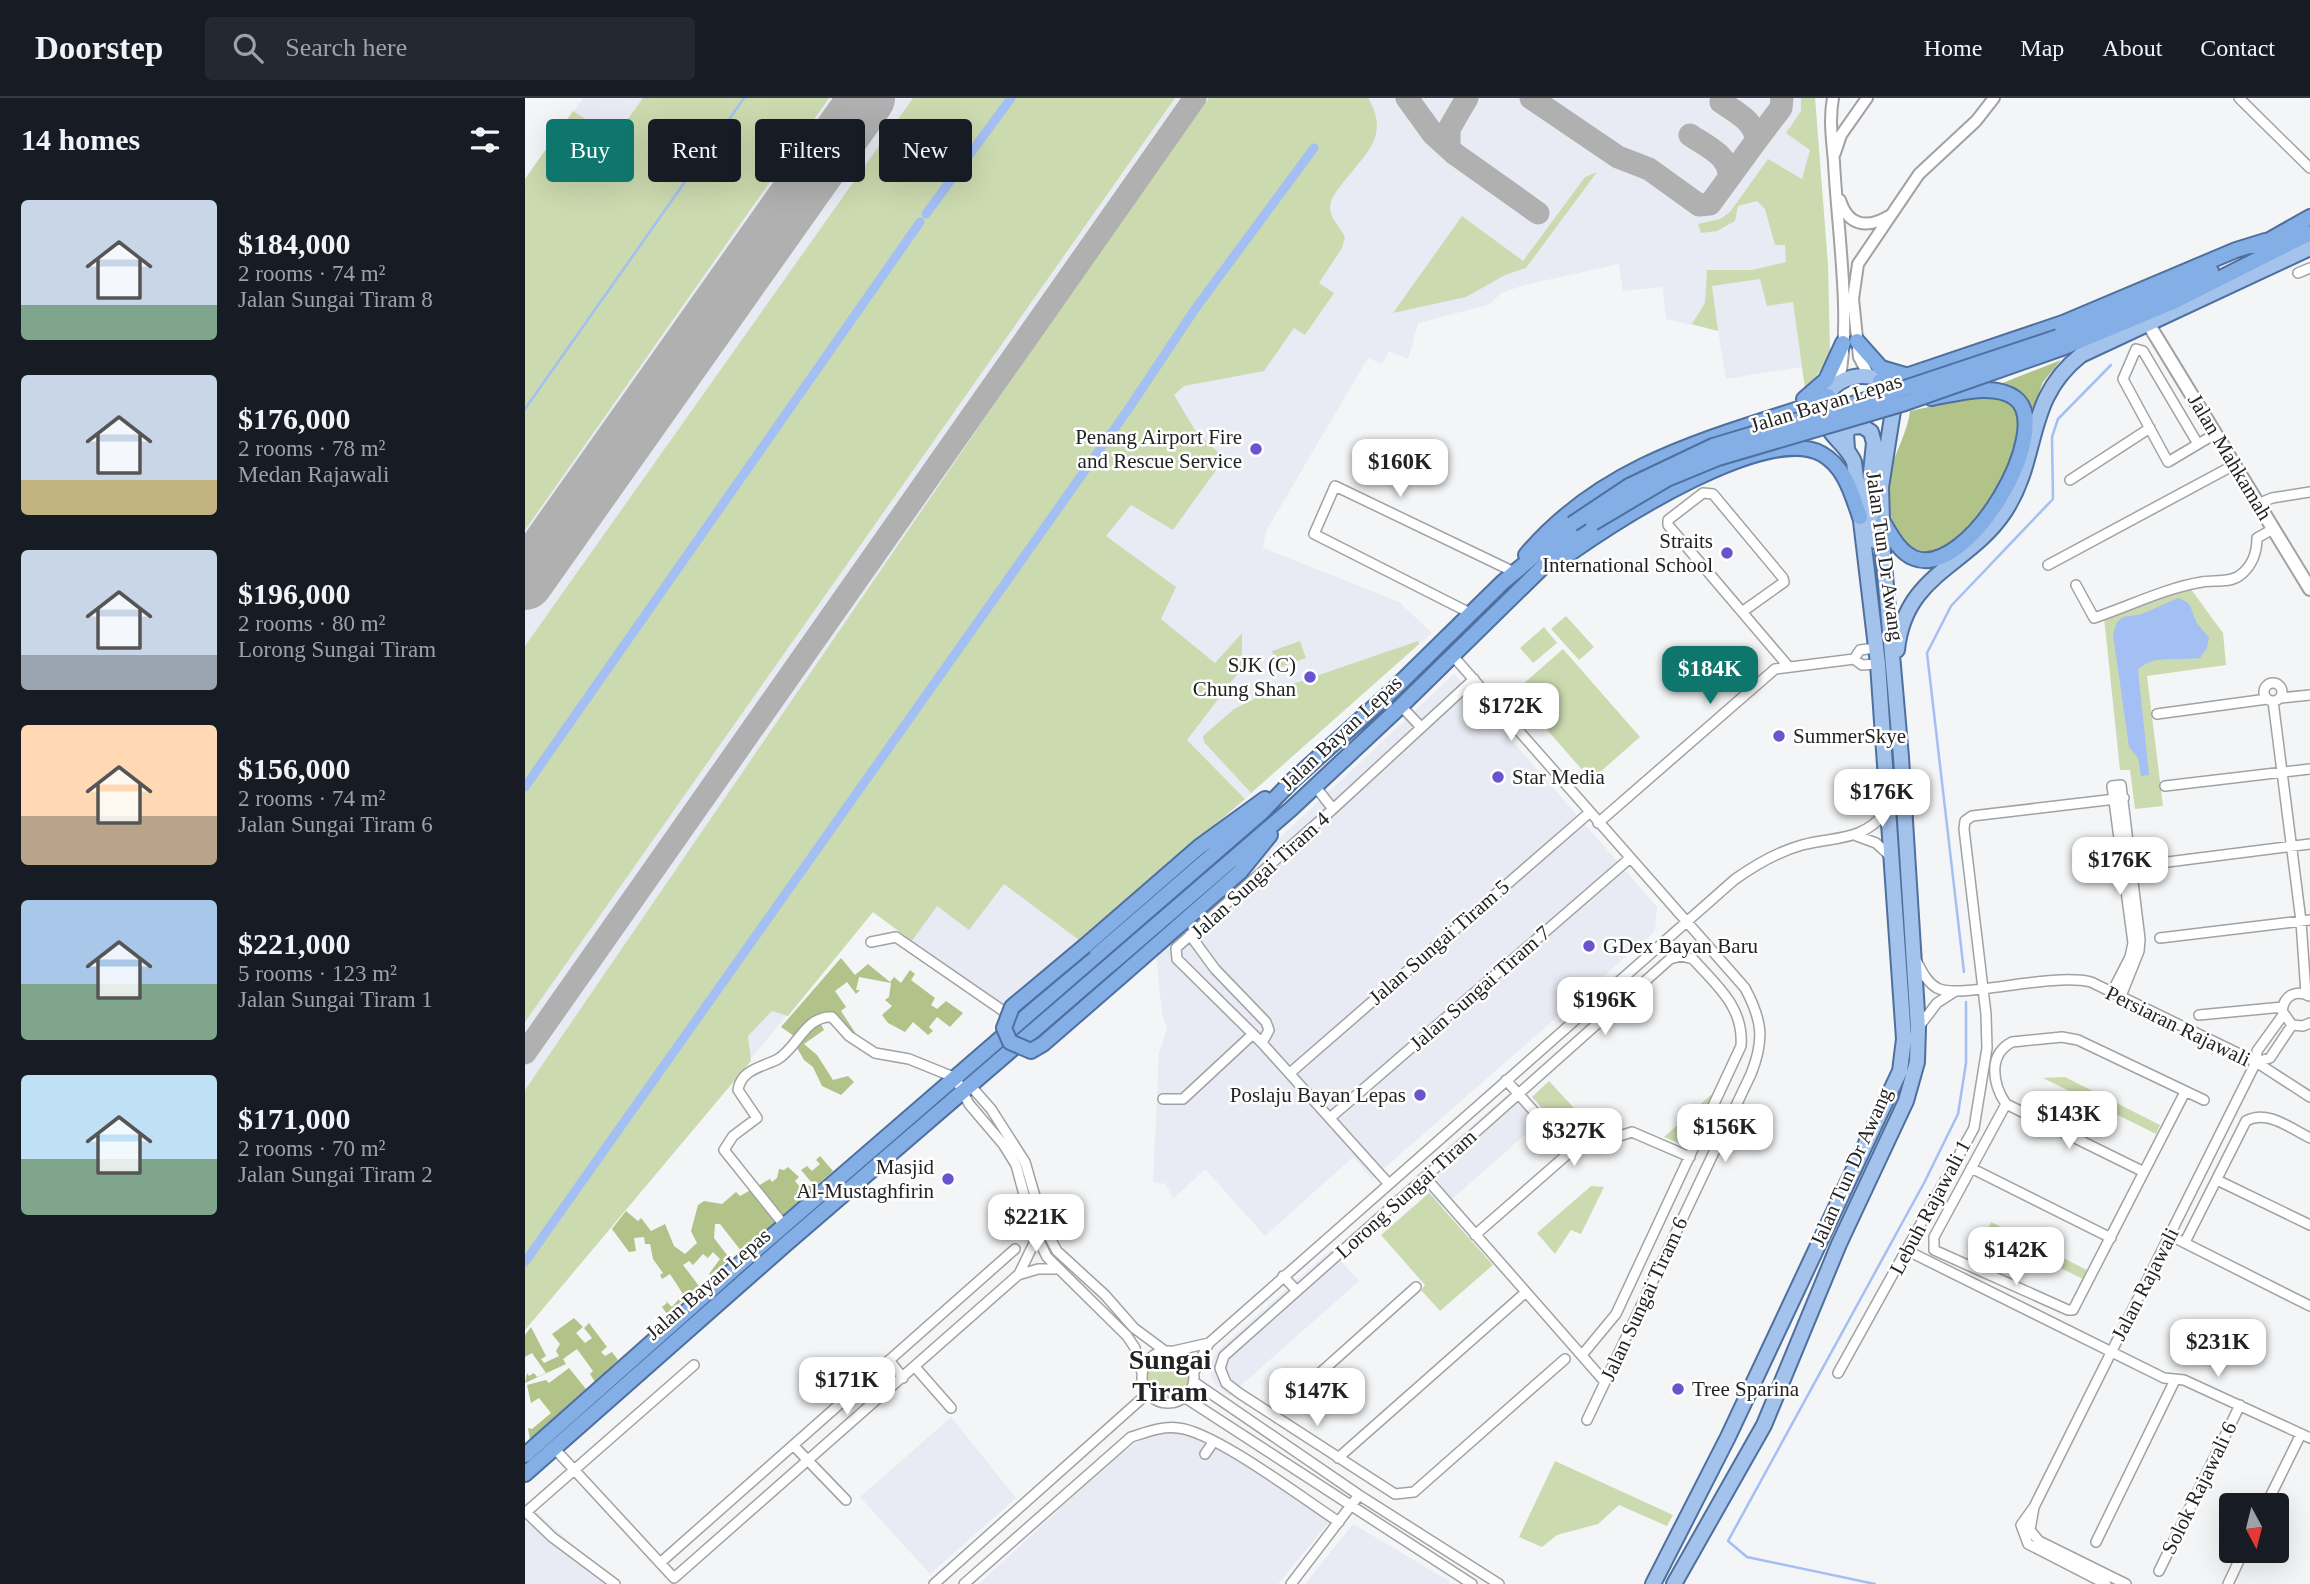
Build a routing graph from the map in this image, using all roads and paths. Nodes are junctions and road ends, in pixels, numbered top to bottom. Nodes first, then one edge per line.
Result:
1 (1833, 98) edge
2 (1867, 98) edge
3 (1994, 98) edge
4 (2239, 98) edge
5 (1836, 135) junction
6 (2310, 168) edge
7 (1835, 179) junction
8 (1891, 215) junction
9 (2309, 216) edge
10 (2310, 233) edge
11 (2265, 241) junction
12 (2310, 248) edge
13 (2310, 268) edge
14 (2298, 273) dead end
15 (2149, 325) junction
16 (1850, 342) junction
17 (2060, 343) junction
18 (1909, 376) junction
19 (1875, 378) junction
20 (1839, 381) junction
21 (1828, 396) junction
22 (1905, 403) junction
23 (1768, 417) junction
24 (2150, 428) junction
25 (2215, 434) junction
26 (2198, 444) junction
27 (1847, 449) junction
28 (2234, 465) junction
29 (2070, 480) dead end
30 (2310, 492) edge
31 (2258, 504) junction
32 (1860, 517) junction
33 (1883, 522) junction
34 (2273, 529) junction
35 (1883, 552) junction
36 (2047, 565) dead end
37 (1512, 571) junction
38 (1502, 583) junction
39 (2076, 584) dead end
40 (1524, 586) junction
41 (2310, 589) edge
42 (1742, 612) junction
43 (1470, 613) junction
44 (1876, 648) junction
45 (1453, 656) junction
46 (1854, 659) junction
47 (1878, 664) junction
48 (1788, 666) junction
49 (1474, 679) junction
50 (1895, 690) junction
51 (2310, 695) edge
52 (2273, 700) junction
53 (1401, 706) junction
54 (2157, 714) dead end
55 (1420, 726) junction
56 (2310, 769) edge
57 (2282, 772) junction
58 (1292, 781) junction
59 (2117, 785) dead end
60 (1315, 786) junction
61 (2165, 786) dead end
62 (2119, 798) junction
63 (1291, 809) junction
64 (1333, 810) junction
65 (1886, 812) junction
66 (1589, 813) junction
67 (1598, 823) junction
68 (1857, 836) junction
69 (2310, 844) edge
70 (2292, 846) junction
71 (1889, 855) junction
72 (1629, 859) junction
73 (2152, 864) dead end
74 (2306, 921) edge
75 (1686, 923) junction
76 (1190, 935) junction
77 (2160, 938) dead end
78 (871, 942) dead end
79 (1913, 954) junction
80 (1983, 988) junction
81 (1956, 991) junction
82 (2116, 994) junction
83 (2308, 995) edge
84 (2283, 1011) junction
85 (2199, 1015) dead end
86 (1019, 1022) junction
87 (2309, 1024) edge
88 (2292, 1025) junction
89 (1919, 1028) junction
90 (1253, 1034) junction
91 (1262, 1043) junction
92 (2256, 1062) junction
93 (1290, 1073) junction
94 (956, 1079) junction
95 (1506, 1080) junction
96 (966, 1089) junction
97 (2185, 1092) junction
98 (1519, 1094) junction
99 (2310, 1097) edge
100 (1163, 1099) dead end
101 (2204, 1100) dead end
102 (2006, 1104) junction
103 (1331, 1118) junction
104 (1974, 1128) junction
105 (1989, 1134) junction
106 (2310, 1138) edge
107 (1570, 1152) junction
108 (1690, 1157) junction
109 (1971, 1168) junction
110 (2144, 1172) junction
111 (1425, 1177) junction
112 (2217, 1180) junction
113 (1388, 1183) junction
114 (784, 1225) junction
115 (2310, 1225) edge
116 (1475, 1235) junction
117 (2169, 1235) junction
118 (1037, 1237) junction
119 (2111, 1238) junction
120 (2185, 1242) junction
121 (1015, 1249) dead end
122 (1908, 1251) junction
123 (1058, 1269) junction
124 (1018, 1275) junction
125 (1283, 1276) junction
126 (1416, 1287) dead end
127 (1297, 1291) junction
128 (1526, 1292) junction
129 (2310, 1306) edge
130 (1209, 1343) junction
131 (2112, 1350) junction
132 (1169, 1351) junction
133 (1582, 1355) junction
134 (1565, 1359) dead end
135 (889, 1360) junction
136 (694, 1365) dead end
137 (915, 1367) junction
138 (1194, 1372) junction
139 (1142, 1373) junction
140 (1838, 1373) dead end
141 (903, 1378) junction
142 (2175, 1380) junction
143 (1193, 1382) junction
144 (1605, 1382) junction
145 (1750, 1391) junction
146 (1148, 1393) junction
147 (1184, 1397) junction
148 (1773, 1403) junction
149 (2240, 1405) junction
150 (951, 1408) dead end
151 (1273, 1415) junction
152 (1587, 1420) dead end
153 (2305, 1436) edge
154 (1728, 1437) junction
155 (1214, 1441) junction
156 (793, 1445) junction
157 (554, 1448) junction
158 (1752, 1448) junction
159 (1205, 1454) dead end
160 (525, 1455) edge
161 (1338, 1458) junction
162 (806, 1462) junction
163 (573, 1469) junction
164 (525, 1474) edge
165 (2273, 1493) edge
166 (1359, 1495) junction
167 (846, 1500) dead end
168 (1353, 1507) junction
169 (2034, 1507) junction
170 (526, 1513) edge
171 (1339, 1522) junction
172 (2096, 1542) dead end
173 (660, 1563) junction
174 (2238, 1563) edge
175 (2159, 1571) dead end
176 (615, 1584) edge
177 (935, 1584) edge
178 (964, 1584) edge
179 (1291, 1584) edge
180 (1472, 1584) edge
181 (1499, 1584) edge
182 (1653, 1584) edge
183 (1674, 1584) edge
184 (2106, 1584) edge
185 (2126, 1584) edge
186 (2228, 1584) edge

1 - 5 street
2 - 5 street
3 - 8 street
4 - 6 street
5 - 7 street
7 - 8 street
7 - 16 street
8 - 16 street
9 - 11 highway, Jalan Bayan Lepas
10 - 17 highway, Jalan Bayan Lepas
11 - 17 highway, Jalan Bayan Lepas
11 - 18 highway
12 - 15 main road
13 - 14 street
15 - 25 main road, Jalan Mahkamah
15 - 50 main road
16 - 18 highway
16 - 19 street
16 - 20 street
16 - 23 highway
17 - 22 highway, Jalan Bayan Lepas, bridge
17 - 38 highway, Jalan Bayan Lepas, bridge
18 - 19 highway
19 - 20 main road
19 - 33 main road, Jalan Tun Dr Awang
20 - 21 main road
21 - 23 highway
21 - 27 main road, Jalan Tun Dr Awang
22 - 33 highway, bridge
22 - 40 highway, Jalan Bayan Lepas, bridge
23 - 37 highway
24 - 26 street
24 - 26 street
24 - 29 street
25 - 26 street
25 - 28 main road, Jalan Mahkamah
27 - 32 main road, Jalan Tun Dr Awang
27 - 35 main road
28 - 31 main road, Jalan Mahkamah
28 - 36 street
30 - 31 street
31 - 34 main road, Jalan Mahkamah
32 - 40 highway
32 - 44 main road, Jalan Tun Dr Awang
33 - 35 main road, Jalan Tun Dr Awang
34 - 39 street
34 - 41 main road, Jalan Mahkamah
35 - 50 main road, Jalan Tun Dr Awang
37 - 38 highway
37 - 43 street
38 - 43 highway, Jalan Bayan Lepas
40 - 45 highway, Jalan Bayan Lepas
42 - 42 street
42 - 48 street
43 - 58 highway, Jalan Bayan Lepas
44 - 46 street
44 - 47 main road, Jalan Tun Dr Awang
45 - 49 street, Jalan Sungai Tiram 6
45 - 53 highway, Jalan Bayan Lepas
46 - 47 street
46 - 48 street
47 - 65 main road, Jalan Tun Dr Awang
48 - 67 street
49 - 55 street, Jalan Sungai Tiram 4
49 - 66 street, Jalan Sungai Tiram 6
50 - 79 main road, Jalan Tun Dr Awang
51 - 52 street
52 - 54 street
52 - 57 street
53 - 55 street
53 - 60 highway, Jalan Bayan Lepas
55 - 64 street, Jalan Sungai Tiram 4
56 - 57 street
57 - 61 street
57 - 70 street
58 - 63 highway, bridge
58 - 86 highway, Jalan Bayan Lepas
59 - 62 street
60 - 63 highway, Jalan Bayan Lepas
60 - 64 street
62 - 80 street, Lebuh Rajawali 1
62 - 82 street
63 - 96 highway, Jalan Bayan Lepas
64 - 76 street, Jalan Sungai Tiram 4
65 - 68 street
65 - 71 main road, Jalan Tun Dr Awang
66 - 67 street, Jalan Sungai Tiram 6
66 - 93 street, Jalan Sungai Tiram 5
67 - 72 street, Jalan Sungai Tiram 6
68 - 71 street
68 - 75 street
69 - 70 street
70 - 73 street
70 - 74 street
71 - 145 main road, Jalan Tun Dr Awang
72 - 75 street, Jalan Sungai Tiram 6
72 - 103 street, Jalan Sungai Tiram 7
74 - 77 street
74 - 83 street
75 - 95 street
75 - 144 street, Jalan Sungai Tiram 6
76 - 90 street, Jalan Sungai Tiram 4
76 - 91 street
78 - 86 street
79 - 81 street
79 - 89 main road, Jalan Tun Dr Awang
80 - 81 street, Persiaran Rajawali
80 - 82 street, Persiaran Rajawali
80 - 104 street, Lebuh Rajawali 1
81 - 89 street
82 - 92 street, Persiaran Rajawali
83 - 84 street
84 - 85 street
84 - 88 street
84 - 92 street, Jalan Rajawali
86 - 94 highway, Jalan Bayan Lepas
87 - 88 street
88 - 92 street, Jalan Rajawali
89 - 148 main road, Jalan Tun Dr Awang
90 - 91 street, Jalan Sungai Tiram 4
90 - 100 street
91 - 93 street, Jalan Sungai Tiram 4
92 - 99 street, Persiaran Rajawali
92 - 117 street, Jalan Rajawali
93 - 103 street, Jalan Sungai Tiram 4
94 - 96 street
94 - 114 highway, Jalan Bayan Lepas
94 - 114 street
95 - 98 street
95 - 113 street
96 - 118 street
96 - 132 street
96 - 157 highway, Jalan Bayan Lepas
97 - 101 street
97 - 102 street
97 - 110 street
98 - 107 street
98 - 108 street, Lorong Sungai Tiram
98 - 111 street, Lorong Sungai Tiram
102 - 105 street
102 - 110 street
103 - 113 street, Jalan Sungai Tiram 4
104 - 105 street
104 - 122 street, Lebuh Rajawali 1
105 - 109 street
106 - 112 street
107 - 108 street
107 - 116 street
108 - 133 street, Lorong Sungai Tiram
109 - 119 street
109 - 119 street
110 - 119 street
111 - 116 street
111 - 127 street, Lorong Sungai Tiram
112 - 115 street
112 - 120 street
113 - 125 street
114 - 160 highway, Jalan Bayan Lepas
116 - 128 street
117 - 120 street
117 - 131 street, Jalan Rajawali
118 - 123 street
118 - 124 street
120 - 129 street
121 - 135 street
122 - 131 street
122 - 140 street, Lebuh Rajawali 1
123 - 124 street
123 - 139 street
124 - 137 street
125 - 127 street
125 - 130 street
126 - 151 street
127 - 151 street, Lorong Sungai Tiram
128 - 133 street
128 - 161 street
130 - 132 street
130 - 138 street
131 - 142 street
131 - 169 street, Jalan Rajawali
132 - 138 street
132 - 139 street
133 - 144 street
134 - 161 street, Lorong Sungai Tiram
135 - 141 street
135 - 156 street
136 - 163 street
137 - 141 street
137 - 150 street
138 - 143 street
139 - 146 street
141 - 162 street
142 - 149 street
142 - 172 street
143 - 147 street
143 - 166 street
144 - 152 street, Jalan Sungai Tiram 6
145 - 148 main road
145 - 154 main road, Jalan Tun Dr Awang
146 - 147 street
146 - 177 street
147 - 168 street
148 - 158 main road, Jalan Tun Dr Awang
149 - 153 street
149 - 175 street, Solok Rajawali 6
151 - 161 street, Lorong Sungai Tiram
153 - 165 street
154 - 158 main road
154 - 182 main road, Jalan Tun Dr Awang
155 - 159 street
155 - 171 street
155 - 178 street
156 - 162 street
156 - 173 street
157 - 163 street
157 - 164 highway, Jalan Bayan Lepas
158 - 183 main road, Jalan Tun Dr Awang
162 - 167 street
162 - 173 street
163 - 170 street
163 - 173 street
166 - 168 street
166 - 181 street
168 - 171 street
168 - 180 street
169 - 184 street, Jalan Rajawali
169 - 185 street
170 - 176 street
171 - 179 street
174 - 186 street

